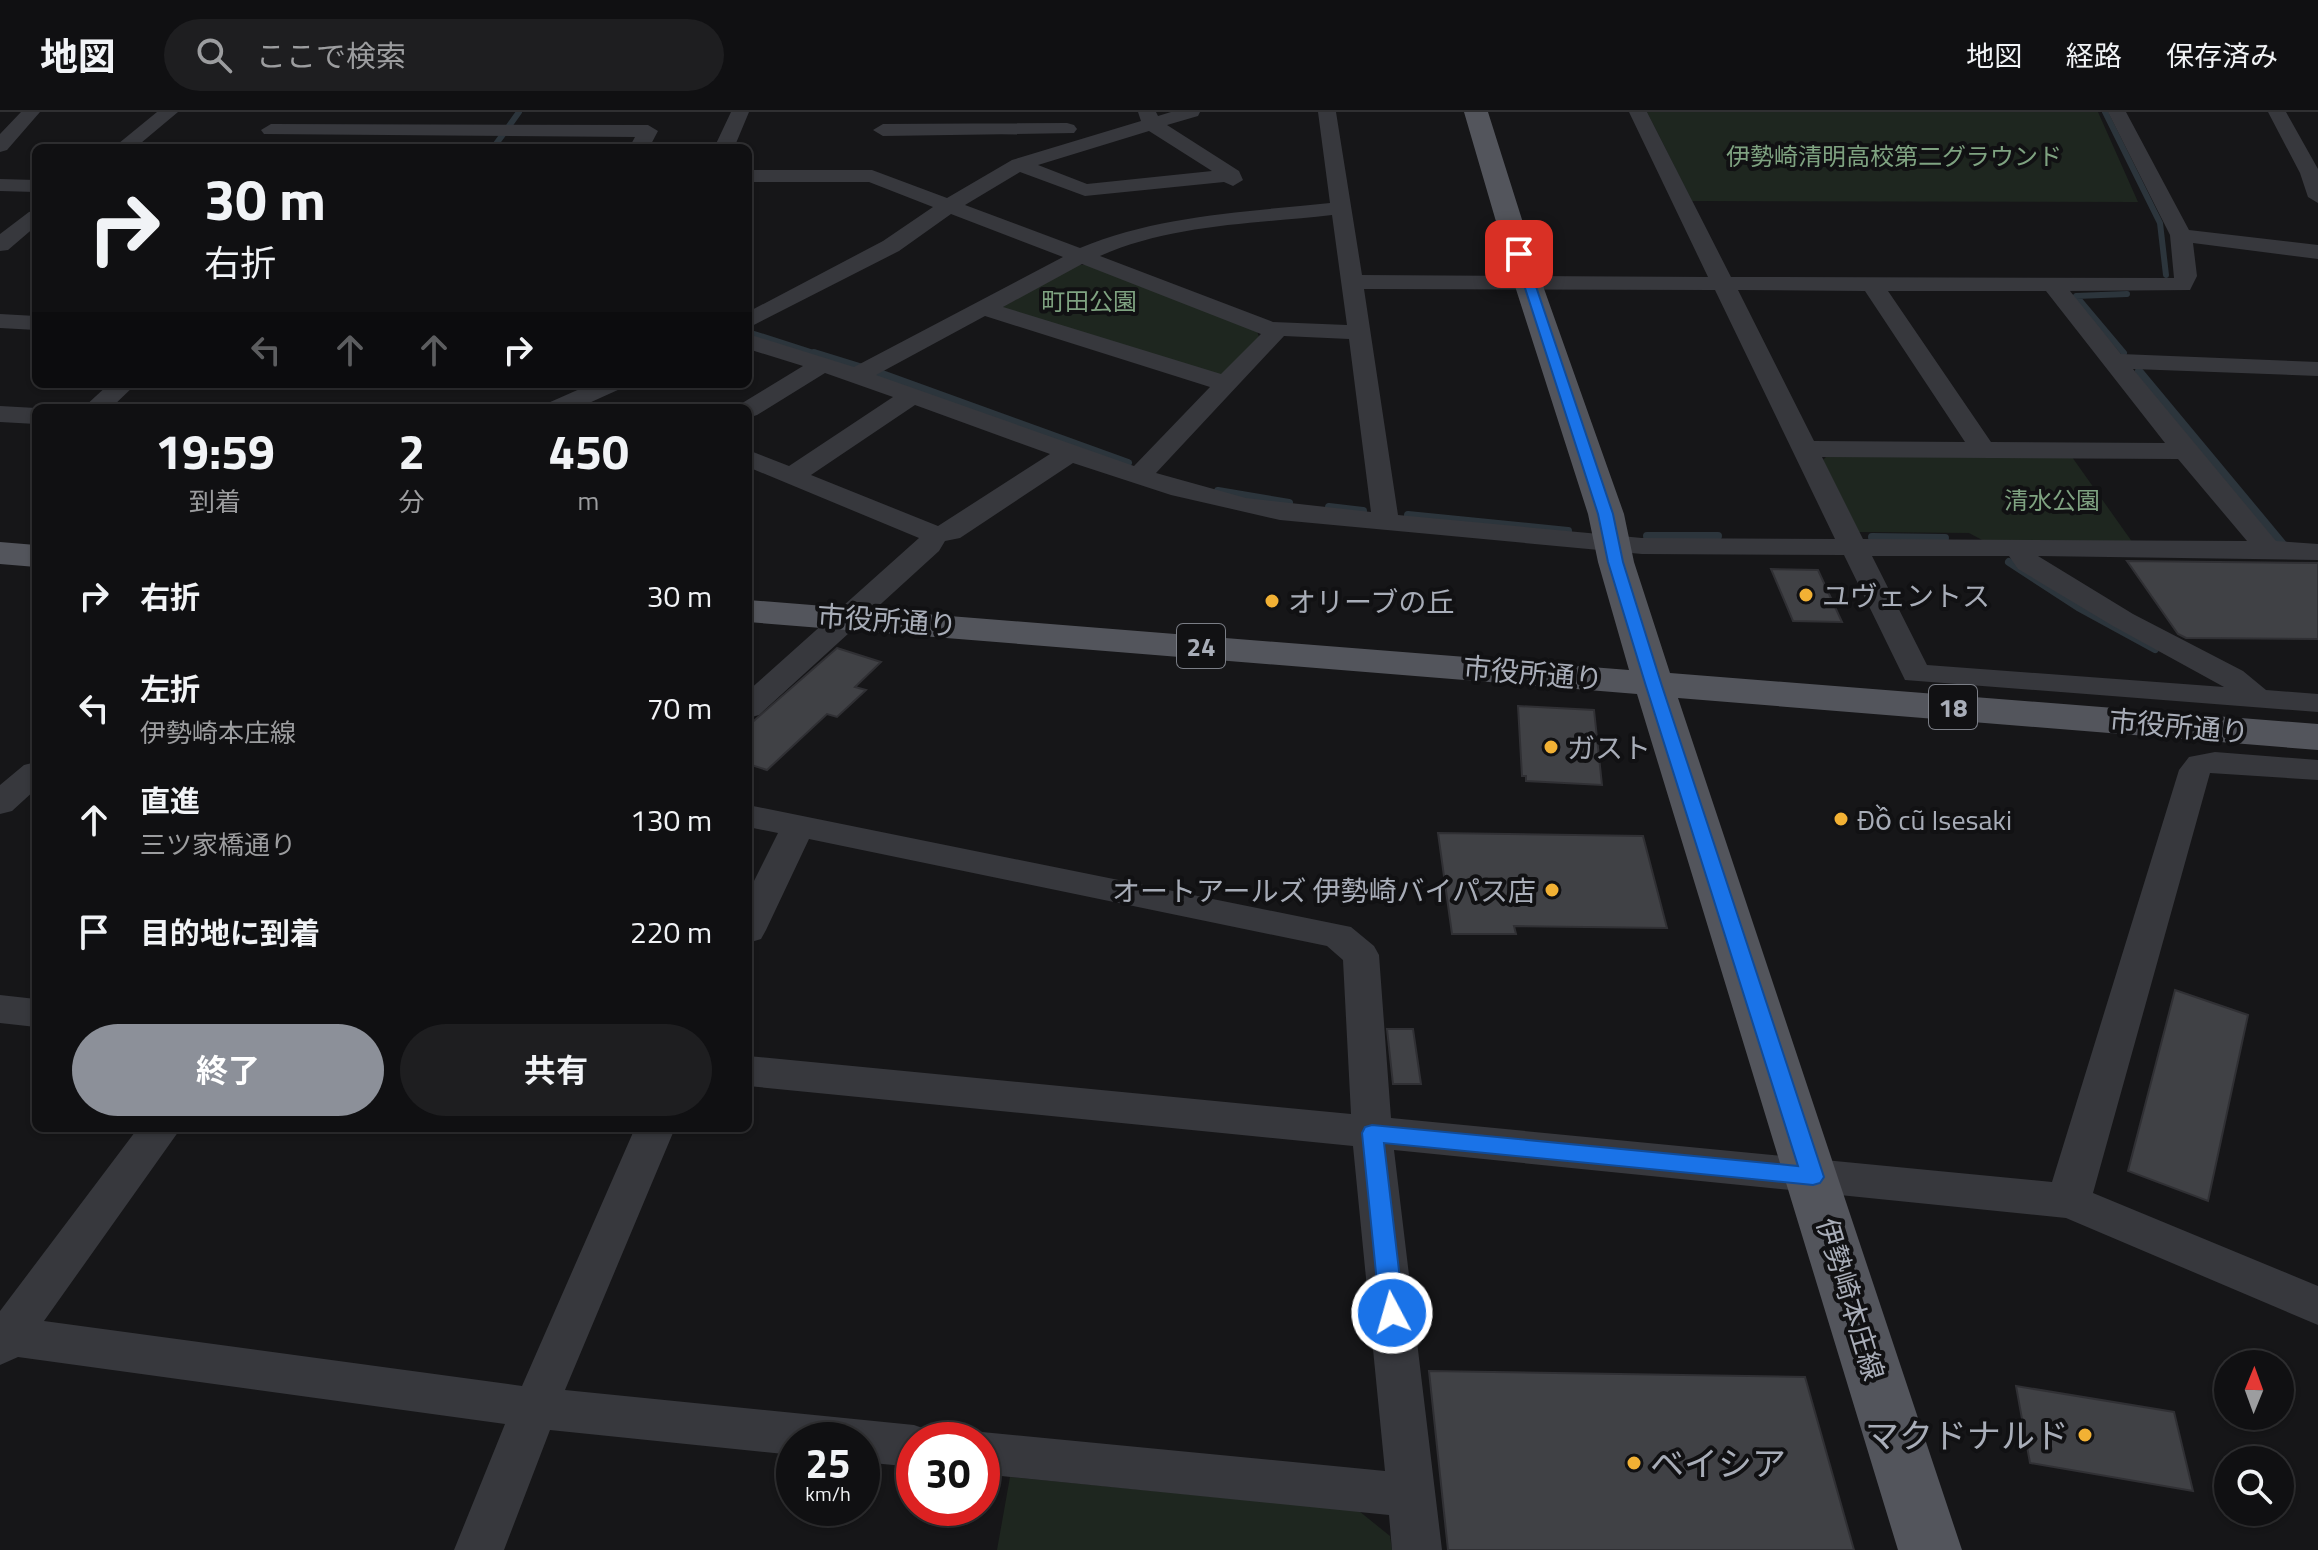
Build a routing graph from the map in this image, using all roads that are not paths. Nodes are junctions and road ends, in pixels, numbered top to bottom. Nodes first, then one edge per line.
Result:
1 (31, 112) edge
2 (169, 112) edge
3 (286, 112) edge
4 (532, 112) edge
5 (740, 112) edge
6 (1191, 112) edge
7 (1327, 112) edge
8 (1476, 112) edge
9 (1638, 112) edge
10 (2117, 112) edge
11 (2277, 112) edge
12 (1149, 118) edge
13 (1070, 129) edge
14 (271, 130) junction
15 (519, 131) junction
16 (128, 144) edge
17 (260, 144) edge
18 (510, 144) edge
19 (641, 144) edge
20 (726, 144) edge
21 (879, 145) edge
22 (0, 146) edge
23 (1019, 164) junction
24 (752, 175) edge
25 (1232, 175) junction
26 (0, 185) edge
27 (32, 186) edge
28 (2318, 197) edge
29 (948, 206) junction
30 (1341, 208) junction
31 (1243, 218) junction
32 (32, 219) edge
33 (2181, 235) junction
34 (4, 239) edge
35 (2318, 252) edge
36 (1081, 256) junction
37 (1352, 282) junction
38 (1528, 283) junction
39 (1723, 284) junction
40 (1873, 285) junction
41 (2054, 286) junction
42 (982, 308) junction
43 (752, 319) edge
44 (0, 321) edge
45 (32, 323) edge
46 (1276, 331) junction
47 (1359, 332) junction
48 (752, 342) edge
49 (2114, 361) junction
50 (823, 364) junction
51 (2318, 369) edge
52 (858, 375) junction
53 (1227, 384) junction
54 (119, 388) edge
55 (601, 388) edge
56 (913, 395) junction
57 (101, 404) edge
58 (566, 404) edge
59 (623, 404) edge
60 (752, 408) edge
61 (0, 414) edge
62 (32, 416) edge
63 (1803, 449) junction
64 (1983, 450) junction
65 (2185, 451) junction
66 (1070, 453) junction
67 (752, 460) edge
68 (790, 477) junction
69 (1138, 477) junction
70 (1383, 523) junction
71 (935, 535) junction
72 (1612, 544) junction
73 (1853, 547) junction
74 (2017, 548) junction
75 (2263, 549) junction
76 (2318, 552) edge
77 (0, 553) edge
78 (32, 556) edge
79 (752, 611) edge
80 (851, 617) junction
81 (1653, 683) junction
82 (2318, 703) edge
83 (752, 704) edge
84 (2255, 715) junction
85 (2318, 737) edge
86 (2318, 770) edge
87 (32, 775) edge
88 (0, 803) edge
89 (752, 817) edge
90 (798, 826) junction
91 (752, 922) edge
92 (0, 1009) edge
93 (32, 1013) edge
94 (752, 1071) edge
95 (158, 1132) edge
96 (653, 1132) edge
97 (1372, 1133) junction
98 (1813, 1177) junction
99 (2071, 1202) junction
100 (2318, 1306) edge
101 (4, 1341) edge
102 (535, 1408) junction
103 (776, 1432) edge
104 (1000, 1455) edge
105 (1411, 1493) junction
106 (479, 1550) edge
107 (1417, 1550) edge
108 (1930, 1550) edge

1 - 22 street
2 - 16 street
3 - 14 street
4 - 15 street
5 - 20 street
6 - 12 street
7 - 30 street
8 - 38 main road, 伊勢崎本庄線
9 - 39 street
10 - 33 street
11 - 28 street
12 - 13 street
12 - 25 street
13 - 21 street
13 - 23 street
14 - 15 street
14 - 17 street
15 - 18 street
15 - 19 street
21 - 24 street
21 - 29 street
23 - 25 street
23 - 29 street
25 - 31 street
26 - 27 street
29 - 36 street
29 - 43 street
30 - 31 street
30 - 37 street
31 - 36 street
32 - 34 street
33 - 35 street
33 - 41 street
36 - 42 street
36 - 46 street
37 - 38 street
37 - 47 street
38 - 39 street
38 - 72 main road, 伊勢崎本庄線
39 - 40 street
39 - 63 street
40 - 41 street
40 - 64 street
41 - 49 street
42 - 52 street
42 - 53 street
44 - 45 street
46 - 47 street
46 - 53 street
47 - 70 street
48 - 50 street
49 - 51 street
49 - 65 street
50 - 52 street
50 - 60 street
52 - 56 street
53 - 69 street
54 - 57 street
55 - 58 street
55 - 59 street
56 - 66 street
56 - 68 street
61 - 62 street
63 - 64 street
63 - 73 street
64 - 65 street
65 - 75 street
66 - 69 street
66 - 71 street
67 - 68 street
68 - 71 street
69 - 70 street
70 - 72 street
71 - 80 street
72 - 73 street
72 - 81 main road, 伊勢崎本庄線
73 - 74 street
73 - 84 street
74 - 75 street
74 - 84 street
75 - 76 street
77 - 78 main road
79 - 80 main road, 市役所通り / 24
80 - 81 main road, 市役所通り / 24
80 - 83 street
81 - 84 main road, 市役所通り / 18
81 - 98 main road, 伊勢崎本庄線
82 - 84 street
84 - 85 main road, 市役所通り / 18
86 - 99 street
87 - 88 street
89 - 90 street
90 - 91 street
90 - 97 street
92 - 93 street
94 - 97 street
95 - 101 street
96 - 102 street
97 - 98 street
97 - 105 street
98 - 99 street
98 - 108 main road, 伊勢崎本庄線
99 - 100 street
101 - 102 street
102 - 103 street
102 - 106 street
104 - 105 street
105 - 107 street

